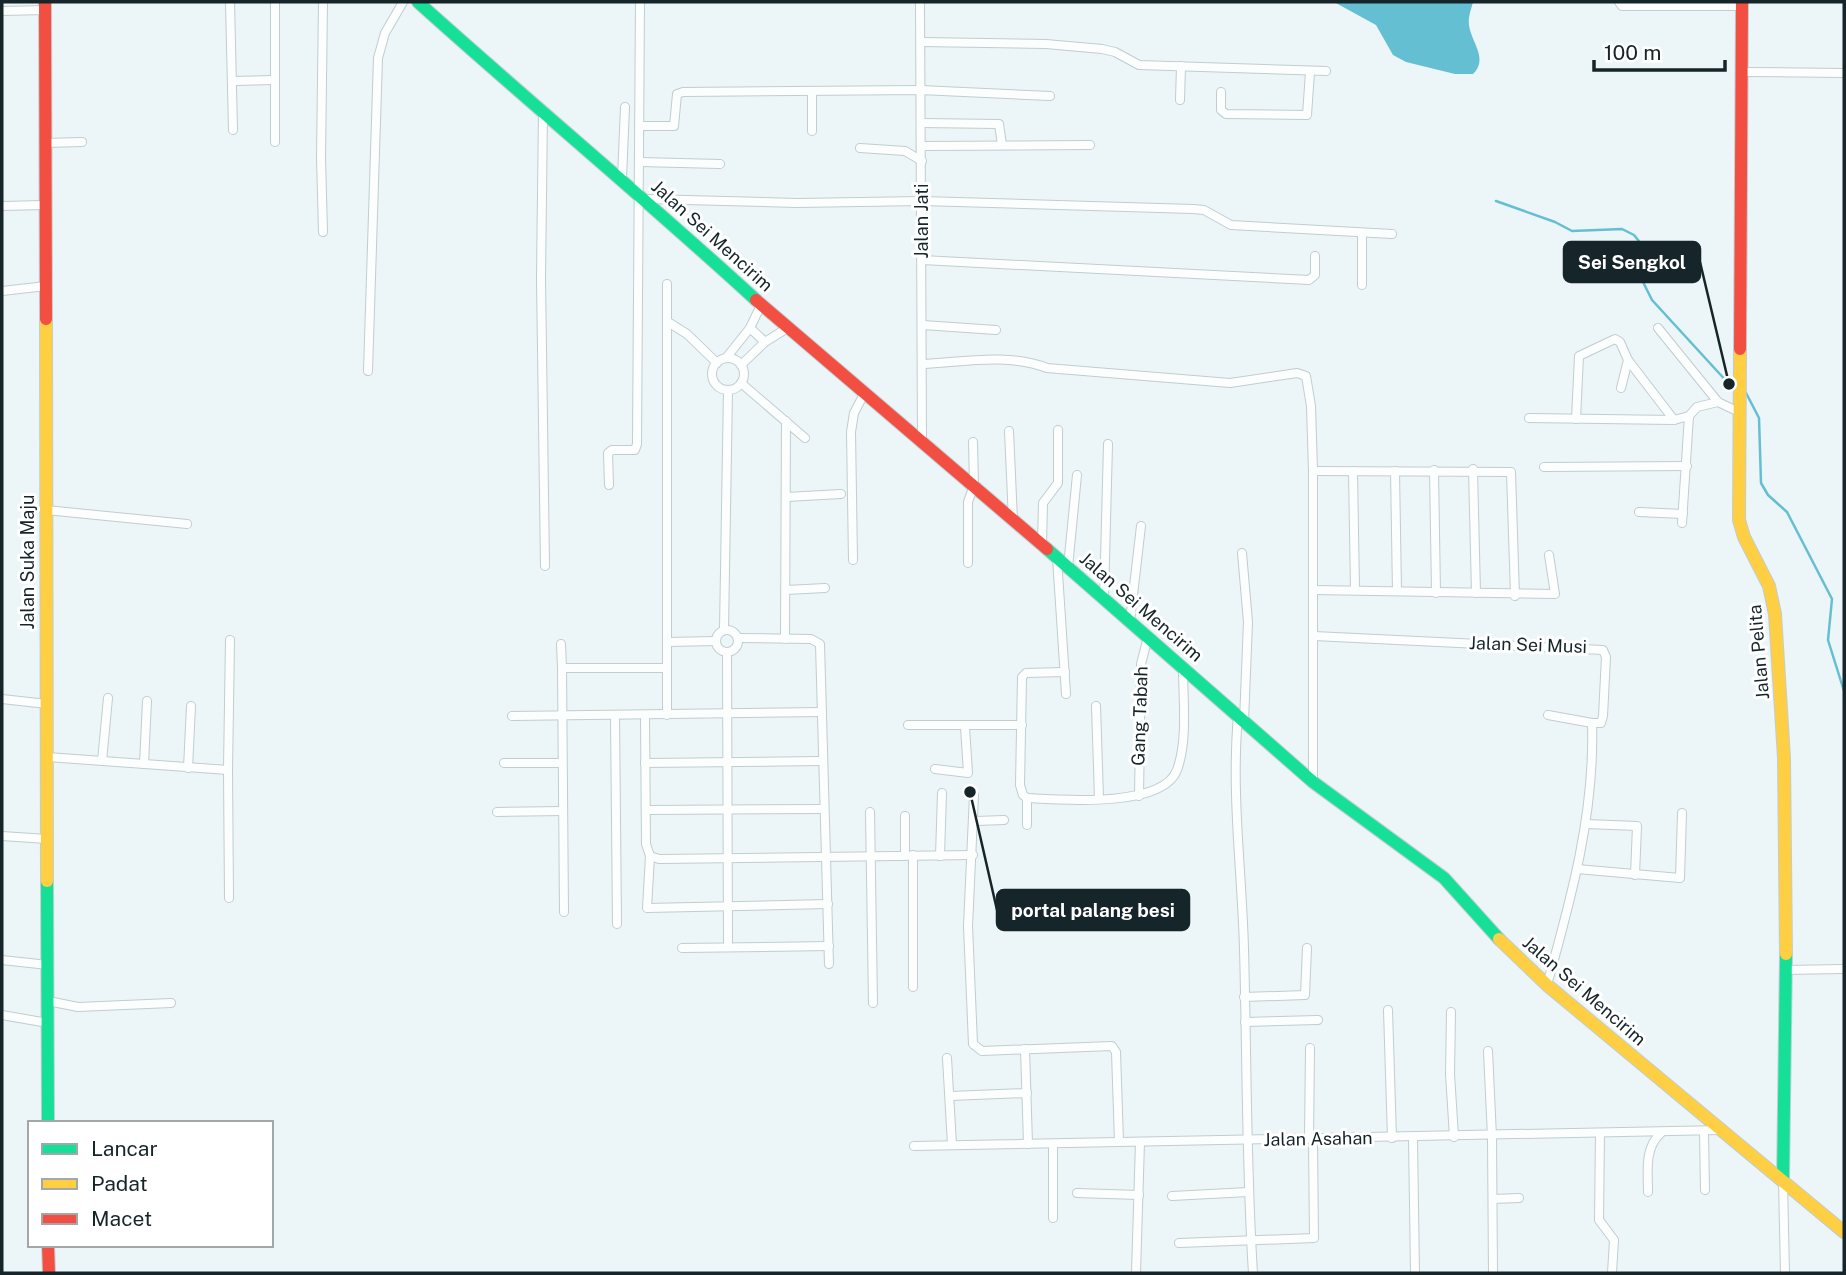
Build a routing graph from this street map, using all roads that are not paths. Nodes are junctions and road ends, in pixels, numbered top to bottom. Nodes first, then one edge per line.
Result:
1 (230, 2) edge
2 (275, 2) edge
3 (323, 2) edge
4 (402, 2) edge
5 (418, 2) edge
6 (640, 2) edge
7 (920, 2) edge
8 (1619, 2) edge
9 (1667, 4) edge
10 (1742, 4) edge
11 (45, 6) edge
12 (2, 11) edge
13 (921, 42) junction
14 (1181, 66) junction
15 (1326, 71) dead end
16 (1310, 72) junction
17 (1743, 72) junction
18 (1844, 73) edge
19 (274, 80) junction
20 (233, 81) junction
21 (920, 90) junction
22 (812, 91) junction
23 (1221, 92) dead end
24 (1050, 96) dead end
25 (1180, 100) dead end
26 (625, 107) dead end
27 (543, 110) junction
28 (921, 122) junction
29 (642, 126) junction
30 (233, 130) dead end
31 (812, 131) dead end
32 (82, 142) dead end
33 (275, 142) dead end
34 (44, 143) junction
35 (1002, 145) junction
36 (1090, 145) dead end
37 (922, 146) junction
38 (860, 148) dead end
39 (922, 161) junction
40 (640, 162) junction
41 (720, 164) dead end
42 (622, 178) junction
43 (642, 196) junction
44 (922, 201) junction
45 (44, 205) junction
46 (2, 206) edge
47 (323, 232) dead end
48 (1362, 233) junction
49 (1392, 234) dead end
50 (1315, 256) dead end
51 (922, 260) junction
52 (667, 284) dead end
53 (1362, 285) dead end
54 (46, 286) junction
55 (2, 290) edge
56 (761, 305) junction
57 (668, 322) junction
58 (923, 325) junction
59 (789, 327) junction
60 (750, 328) junction
61 (1658, 328) dead end
62 (996, 330) dead end
63 (765, 342) junction
64 (726, 358) junction
65 (1628, 360) junction
66 (717, 363) junction
67 (923, 363) junction
68 (741, 365) junction
69 (368, 371) dead end
70 (741, 383) junction
71 (1621, 388) dead end
72 (728, 390) junction
73 (864, 394) junction
74 (1718, 402) junction
75 (1741, 413) junction
76 (1689, 416) junction
77 (1529, 418) dead end
78 (1576, 419) junction
79 (1674, 420) junction
80 (786, 421) junction
81 (1058, 430) dead end
82 (1009, 431) dead end
83 (805, 438) dead end
84 (922, 440) junction
85 (973, 442) dead end
86 (1108, 444) dead end
87 (1687, 466) junction
88 (1544, 467) dead end
89 (1473, 469) junction
90 (1434, 470) junction
91 (1313, 471) junction
92 (1353, 471) junction
93 (1395, 471) junction
94 (1077, 475) dead end
95 (609, 485) dead end
96 (974, 485) junction
97 (841, 494) dead end
98 (786, 497) junction
99 (46, 510) junction
100 (1639, 512) dead end
101 (1013, 520) junction
102 (187, 524) dead end
103 (1141, 526) dead end
104 (1042, 545) junction
105 (1242, 553) dead end
106 (1549, 555) dead end
107 (1057, 558) junction
108 (853, 560) dead end
109 (968, 563) dead end
110 (545, 566) dead end
111 (1068, 567) junction
112 (825, 588) dead end
113 (1354, 589) junction
114 (786, 590) junction
115 (1314, 590) junction
116 (1396, 592) junction
117 (1436, 593) junction
118 (1476, 593) junction
119 (1515, 596) junction
120 (1104, 598) junction
121 (1130, 621) junction
122 (724, 630) junction
123 (1314, 636) junction
124 (1149, 637) junction
125 (738, 638) junction
126 (785, 639) junction
127 (230, 640) dead end
128 (716, 641) junction
129 (667, 642) junction
130 (561, 644) dead end
131 (727, 652) junction
132 (1184, 667) junction
133 (562, 668) junction
134 (667, 668) junction
135 (1065, 672) junction
136 (1066, 694) dead end
137 (108, 698) dead end
138 (2, 699) edge
139 (147, 701) dead end
140 (47, 704) junction
141 (191, 706) dead end
142 (1096, 706) dead end
143 (822, 712) junction
144 (728, 714) junction
145 (615, 715) junction
146 (645, 715) junction
147 (667, 715) junction
148 (1548, 715) dead end
149 (512, 716) dead end
150 (562, 716) junction
151 (1241, 719) junction
152 (1592, 723) junction
153 (908, 725) dead end
154 (1022, 725) junction
155 (965, 727) junction
156 (47, 757) junction
157 (102, 761) junction
158 (822, 761) junction
159 (562, 763) junction
160 (645, 763) junction
161 (729, 763) junction
162 (144, 764) junction
163 (504, 764) dead end
164 (188, 768) junction
165 (935, 769) dead end
166 (228, 771) junction
167 (1313, 782) junction
168 (942, 793) dead end
169 (974, 795) dead end
170 (1139, 796) junction
171 (1027, 798) junction
172 (1099, 798) junction
173 (822, 809) junction
174 (646, 810) junction
175 (563, 811) junction
176 (728, 811) junction
177 (497, 812) dead end
178 (870, 812) dead end
179 (1682, 813) dead end
180 (905, 816) dead end
181 (1004, 820) dead end
182 (976, 821) junction
183 (1586, 824) junction
184 (1027, 825) dead end
185 (2, 836) edge
186 (47, 839) junction
187 (909, 855) junction
188 (973, 855) junction
189 (650, 856) junction
190 (940, 856) junction
191 (870, 857) junction
192 (728, 859) junction
193 (826, 859) junction
194 (1577, 869) junction
195 (1635, 876) junction
196 (229, 898) dead end
197 (828, 904) junction
198 (728, 907) junction
199 (564, 912) dead end
200 (617, 924) dead end
201 (729, 946) junction
202 (829, 946) junction
203 (682, 948) dead end
204 (1307, 948) dead end
205 (2, 960) edge
206 (829, 964) dead end
207 (48, 965) junction
208 (1844, 969) edge
209 (1784, 970) junction
210 (1546, 985) junction
211 (913, 987) dead end
212 (1244, 997) junction
213 (48, 1001) junction
214 (171, 1003) dead end
215 (873, 1003) dead end
216 (1388, 1010) dead end
217 (1451, 1012) dead end
218 (2, 1015) edge
219 (1318, 1020) dead end
220 (1245, 1022) junction
221 (48, 1023) junction
222 (1310, 1048) dead end
223 (1025, 1049) junction
224 (1488, 1051) dead end
225 (947, 1058) dead end
226 (1027, 1093) junction
227 (950, 1096) junction
228 (48, 1121) edge
229 (1721, 1130) junction
230 (1704, 1132) junction
231 (1600, 1133) junction
232 (1661, 1133) junction
233 (1492, 1137) junction
234 (1392, 1138) junction
235 (1413, 1138) junction
236 (1454, 1138) junction
237 (1311, 1139) junction
238 (1248, 1140) junction
239 (1119, 1142) junction
240 (1140, 1142) junction
241 (1028, 1144) junction
242 (1053, 1144) junction
243 (914, 1146) dead end
244 (951, 1146) junction
245 (1783, 1181) junction
246 (1705, 1190) dead end
247 (1248, 1192) junction
248 (1648, 1192) dead end
249 (1077, 1193) dead end
250 (1139, 1195) junction
251 (1172, 1196) dead end
252 (1519, 1198) dead end
253 (1493, 1199) junction
254 (1053, 1218) dead end
255 (1844, 1232) edge
256 (1251, 1240) junction
257 (1179, 1243) dead end
258 (48, 1247) edge
259 (49, 1273) edge
260 (1136, 1273) edge
261 (1253, 1273) edge
262 (1415, 1273) edge
263 (1493, 1273) edge
264 (1612, 1273) edge
265 (1785, 1273) edge

1 - 20 street
2 - 19 street
3 - 47 street
4 - 69 street
5 - 27 street, Jalan Sei Mencirim
6 - 29 street
7 - 13 street, Jalan Jati
8 - 9 street
9 - 10 street
10 - 17 street, Jalan Pelita
11 - 12 street
11 - 34 street, Jalan Suka Maju
13 - 14 street
13 - 21 street, Jalan Jati
14 - 16 street
14 - 25 street
15 - 16 street
16 - 23 street
17 - 18 street
17 - 75 street, Jalan Pelita
19 - 20 street
19 - 33 street
20 - 30 street
21 - 22 street
21 - 24 street
21 - 28 street, Jalan Jati
22 - 29 street
22 - 31 street
26 - 42 street
27 - 42 street, Jalan Sei Mencirim
27 - 110 street
28 - 35 street
28 - 37 street, Jalan Jati
29 - 40 street
32 - 34 street
34 - 45 street, Jalan Suka Maju
35 - 36 street
35 - 37 street
37 - 39 street, Jalan Jati
38 - 39 street
39 - 44 street, Jalan Jati
40 - 41 street
40 - 43 street
42 - 43 street, Jalan Sei Mencirim
43 - 44 street
43 - 56 street, Jalan Sei Mencirim
43 - 95 street
44 - 48 street
44 - 51 street, Jalan Jati
45 - 46 street
45 - 54 street, Jalan Suka Maju
48 - 49 street
48 - 53 street
50 - 51 street
51 - 58 street, Jalan Jati
52 - 57 street
54 - 55 street
54 - 99 street, Jalan Suka Maju
56 - 59 street, Jalan Sei Mencirim
56 - 60 street
57 - 66 street
57 - 129 street
58 - 62 street
58 - 67 street, Jalan Jati
59 - 63 street
59 - 73 street, Jalan Sei Mencirim
60 - 63 street
60 - 64 street
61 - 74 street
63 - 68 street
64 - 66 street
64 - 68 street
65 - 71 street
65 - 78 street
65 - 79 street
66 - 72 street
67 - 84 street, Jalan Jati
67 - 91 street
68 - 70 street
70 - 72 street
70 - 80 street
72 - 122 street
73 - 84 street, Jalan Sei Mencirim
73 - 108 street
74 - 75 street
74 - 76 street
75 - 209 street, Jalan Pelita
76 - 79 street
76 - 87 street
77 - 78 street
78 - 79 street
80 - 83 street
80 - 98 street
81 - 104 street
82 - 101 street
84 - 96 street, Jalan Sei Mencirim
85 - 96 street
86 - 120 street
87 - 88 street
87 - 100 street
89 - 90 street
89 - 118 street
89 - 119 street
90 - 93 street
90 - 117 street
91 - 92 street
91 - 115 street
92 - 93 street
92 - 113 street
93 - 116 street
94 - 111 street
96 - 101 street, Jalan Sei Mencirim
96 - 109 street
97 - 98 street
98 - 114 street
99 - 102 street
99 - 140 street, Jalan Suka Maju
101 - 104 street, Jalan Sei Mencirim
103 - 121 street
104 - 107 street, Jalan Sei Mencirim
105 - 151 street
106 - 119 street
107 - 111 street, Jalan Sei Mencirim
107 - 135 street
111 - 120 street, Jalan Sei Mencirim
112 - 114 street
113 - 115 street
113 - 116 street
114 - 126 street
115 - 123 street
116 - 117 street
117 - 118 street
118 - 119 street
120 - 121 street, Jalan Sei Mencirim
121 - 124 street, Jalan Sei Mencirim
122 - 125 street
122 - 128 street
123 - 152 street, Jalan Sei Musi
123 - 167 street
124 - 132 street, Jalan Sei Mencirim
124 - 170 street, Gang Tabah
125 - 126 street
125 - 131 street
126 - 143 street
127 - 166 street
128 - 129 street
128 - 131 street
129 - 134 street
130 - 133 street
131 - 144 street
132 - 151 street, Jalan Sei Mencirim
132 - 170 street
133 - 134 street
133 - 150 street
134 - 147 street
135 - 136 street
135 - 154 street
137 - 157 street
138 - 140 street
139 - 162 street
140 - 156 street, Jalan Suka Maju
141 - 164 street
142 - 172 street
143 - 144 street
143 - 158 street
144 - 147 street
144 - 161 street
145 - 146 street
145 - 150 street
145 - 200 street
146 - 147 street
146 - 160 street
148 - 152 street
149 - 150 street
150 - 159 street
151 - 167 street, Jalan Sei Mencirim
151 - 212 street
152 - 183 street, Jalan Sei Musi
153 - 155 street
154 - 155 street
154 - 171 street
155 - 165 street
156 - 157 street
156 - 186 street, Jalan Suka Maju
157 - 162 street
158 - 161 street
158 - 173 street
159 - 163 street
159 - 175 street
160 - 161 street
160 - 174 street
161 - 176 street
162 - 164 street
164 - 166 street
166 - 196 street
167 - 210 street, Jalan Sei Mencirim
168 - 190 street
169 - 182 street
170 - 172 street
171 - 172 street
171 - 184 street
173 - 176 street
173 - 193 street
174 - 176 street
174 - 189 street
175 - 177 street
175 - 199 street
176 - 192 street
178 - 191 street
179 - 195 street
180 - 187 street
181 - 182 street
182 - 188 street
183 - 194 street, Jalan Sei Musi
183 - 195 street
185 - 186 street
186 - 207 street, Jalan Suka Maju
187 - 190 street
187 - 191 street
187 - 211 street
188 - 190 street
188 - 223 street
189 - 192 street
189 - 198 street
191 - 193 street
191 - 215 street
192 - 193 street
192 - 198 street
193 - 197 street
194 - 195 street
194 - 210 street, Jalan Sei Musi
197 - 198 street
197 - 202 street
198 - 201 street
201 - 202 street
201 - 203 street
202 - 206 street
204 - 212 street
205 - 207 street
207 - 213 street, Jalan Suka Maju
208 - 209 street
209 - 245 street, Jalan Pelita
210 - 229 street, Jalan Sei Mencirim
212 - 220 street
213 - 214 street
213 - 221 street, Jalan Suka Maju
216 - 234 street
217 - 236 street
218 - 221 street
219 - 220 street
220 - 238 street
221 - 228 street, Jalan Suka Maju
222 - 237 street
223 - 226 street
223 - 239 street
224 - 233 street
225 - 227 street
226 - 227 street
226 - 241 street
227 - 244 street
229 - 230 street, Jalan Asahan
229 - 245 street, Jalan Sei Mencirim
230 - 232 street, Jalan Asahan
230 - 246 street
231 - 232 street, Jalan Asahan
231 - 233 street, Jalan Asahan
231 - 264 street
232 - 248 street
233 - 236 street, Jalan Asahan
233 - 253 street
234 - 235 street, Jalan Asahan
234 - 237 street, Jalan Asahan
235 - 236 street, Jalan Asahan
235 - 262 street
237 - 238 street, Jalan Asahan
237 - 256 street
238 - 240 street, Jalan Asahan
238 - 247 street
239 - 240 street, Jalan Asahan
239 - 242 street, Jalan Asahan
240 - 250 street
241 - 242 street, Jalan Asahan
241 - 244 street, Jalan Asahan
242 - 254 street
243 - 244 street, Jalan Asahan
245 - 255 street, Jalan Sei Mencirim
245 - 265 street
247 - 251 street
247 - 256 street
249 - 250 street
250 - 260 street
252 - 253 street
253 - 263 street
256 - 257 street
256 - 261 street
258 - 259 street

